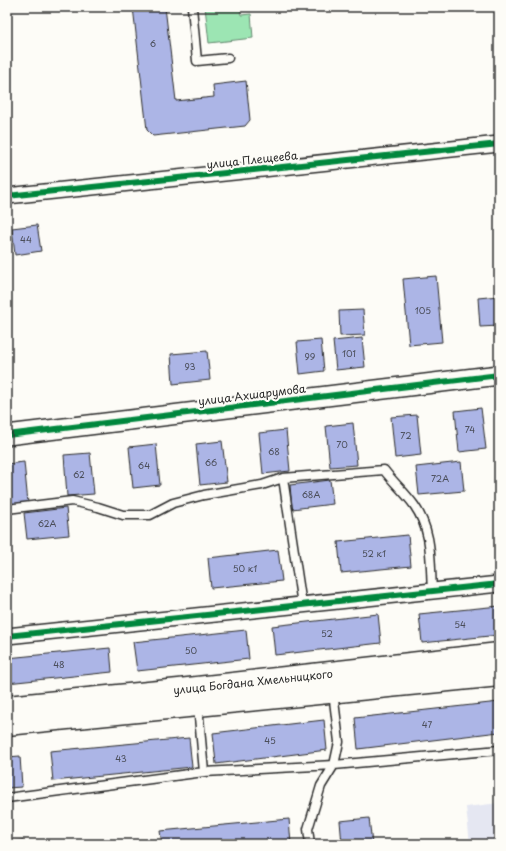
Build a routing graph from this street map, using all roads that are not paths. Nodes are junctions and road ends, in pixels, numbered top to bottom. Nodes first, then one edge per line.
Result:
1 (192, 7) edge
2 (228, 58) dead end
3 (499, 144) edge
4 (7, 196) edge
5 (499, 375) edge
6 (7, 435) edge
7 (283, 478) junction
8 (7, 509) edge
9 (499, 584) edge
10 (432, 591) junction
11 (302, 605) junction
12 (7, 636) edge
13 (499, 654) edge
14 (499, 675) edge
15 (333, 692) junction
16 (185, 701) junction
17 (7, 707) edge
18 (7, 724) edge
19 (499, 750) edge
20 (334, 765) junction
21 (204, 772) junction
22 (7, 798) edge
23 (310, 844) edge

1 - 2 lane
3 - 4 street, улица Плещеева
5 - 6 street, улица Ахшарумова
7 - 8 lane
7 - 10 lane
7 - 11 lane
9 - 10 street
10 - 11 street
11 - 12 street
13 - 16 main road, улица Богдана Хмельницкого
14 - 15 main road, улица Богдана Хмельницкого
15 - 16 main road, улица Богдана Хмельницкого
15 - 20 lane
16 - 17 main road, улица Богдана Хмельницкого
16 - 18 main road, улица Богдана Хмельницкого
16 - 21 lane
19 - 20 lane
20 - 21 lane
20 - 23 lane
21 - 22 lane

